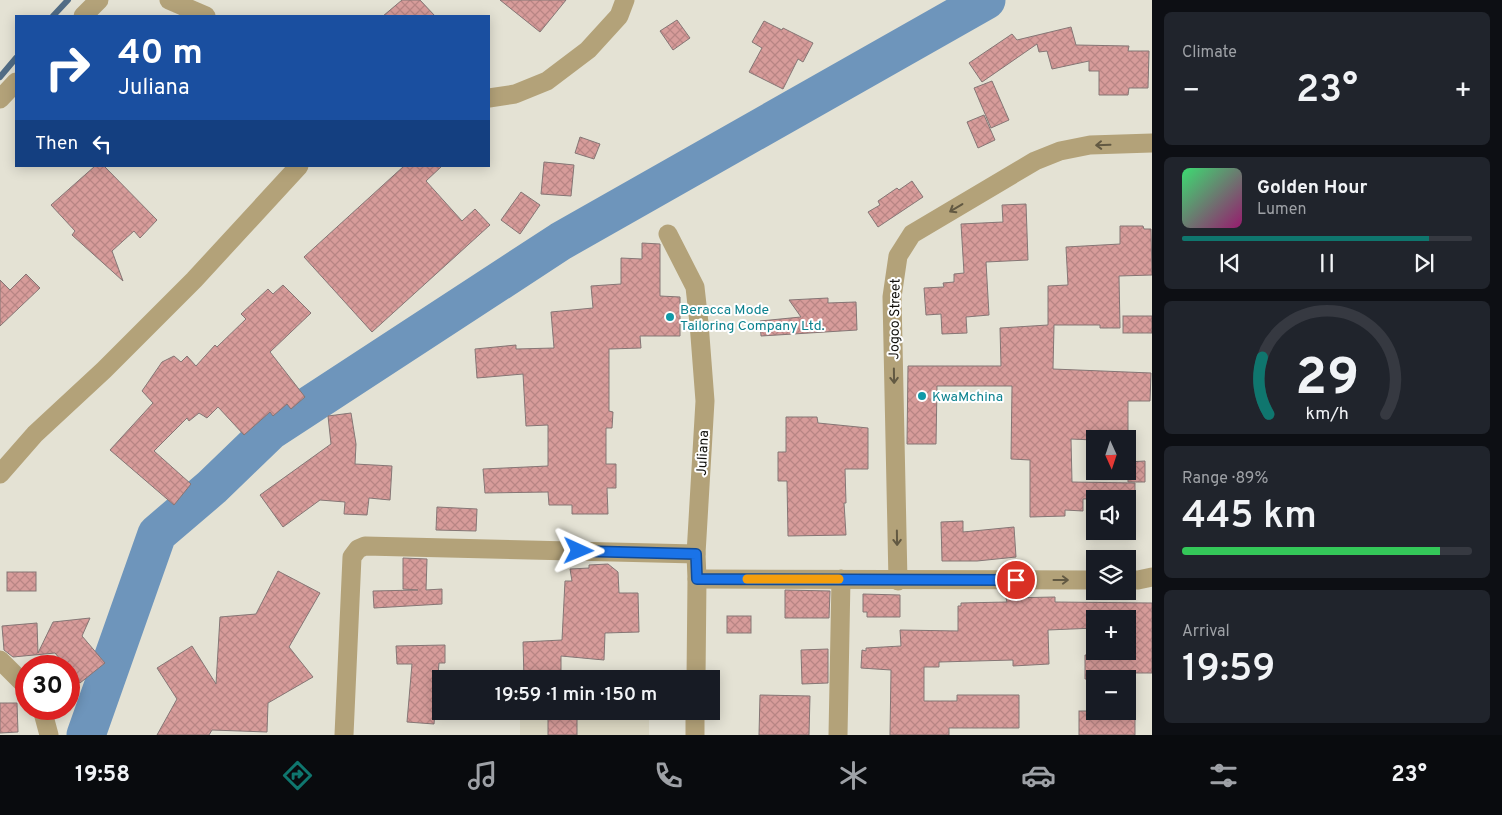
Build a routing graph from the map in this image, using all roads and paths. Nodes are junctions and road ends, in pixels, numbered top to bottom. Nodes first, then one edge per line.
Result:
1 (99, 0) edge
2 (169, 0) edge
3 (625, 0) edge
4 (84, 15) edge
5 (204, 15) edge
6 (15, 83) edge
7 (0, 98) edge
8 (490, 98) edge
9 (1152, 143) edge
10 (298, 167) edge
11 (668, 234) dead end
12 (0, 474) edge
13 (696, 554) junction
14 (1152, 577) edge
15 (697, 579) junction
16 (841, 579) junction
17 (1086, 580) edge
18 (1136, 580) edge
19 (898, 581) junction
20 (0, 660) edge
21 (696, 670) edge
22 (15, 675) edge
23 (45, 720) edge
24 (695, 720) edge
25 (50, 735) edge
26 (344, 735) edge
27 (695, 735) edge
28 (838, 735) edge

1 - 4 street
2 - 5 street
3 - 8 street
6 - 7 street
9 -> 19 street, Jogoo Street
10 - 12 street
11 - 13 street, Juliana
13 - 15 street, Juliana
13 - 26 street
14 - 18 street
15 - 16 street
15 - 21 street, Juliana
16 - 19 street
16 - 28 street
19 -> 17 street
20 - 22 street
23 - 25 street
24 - 27 street

